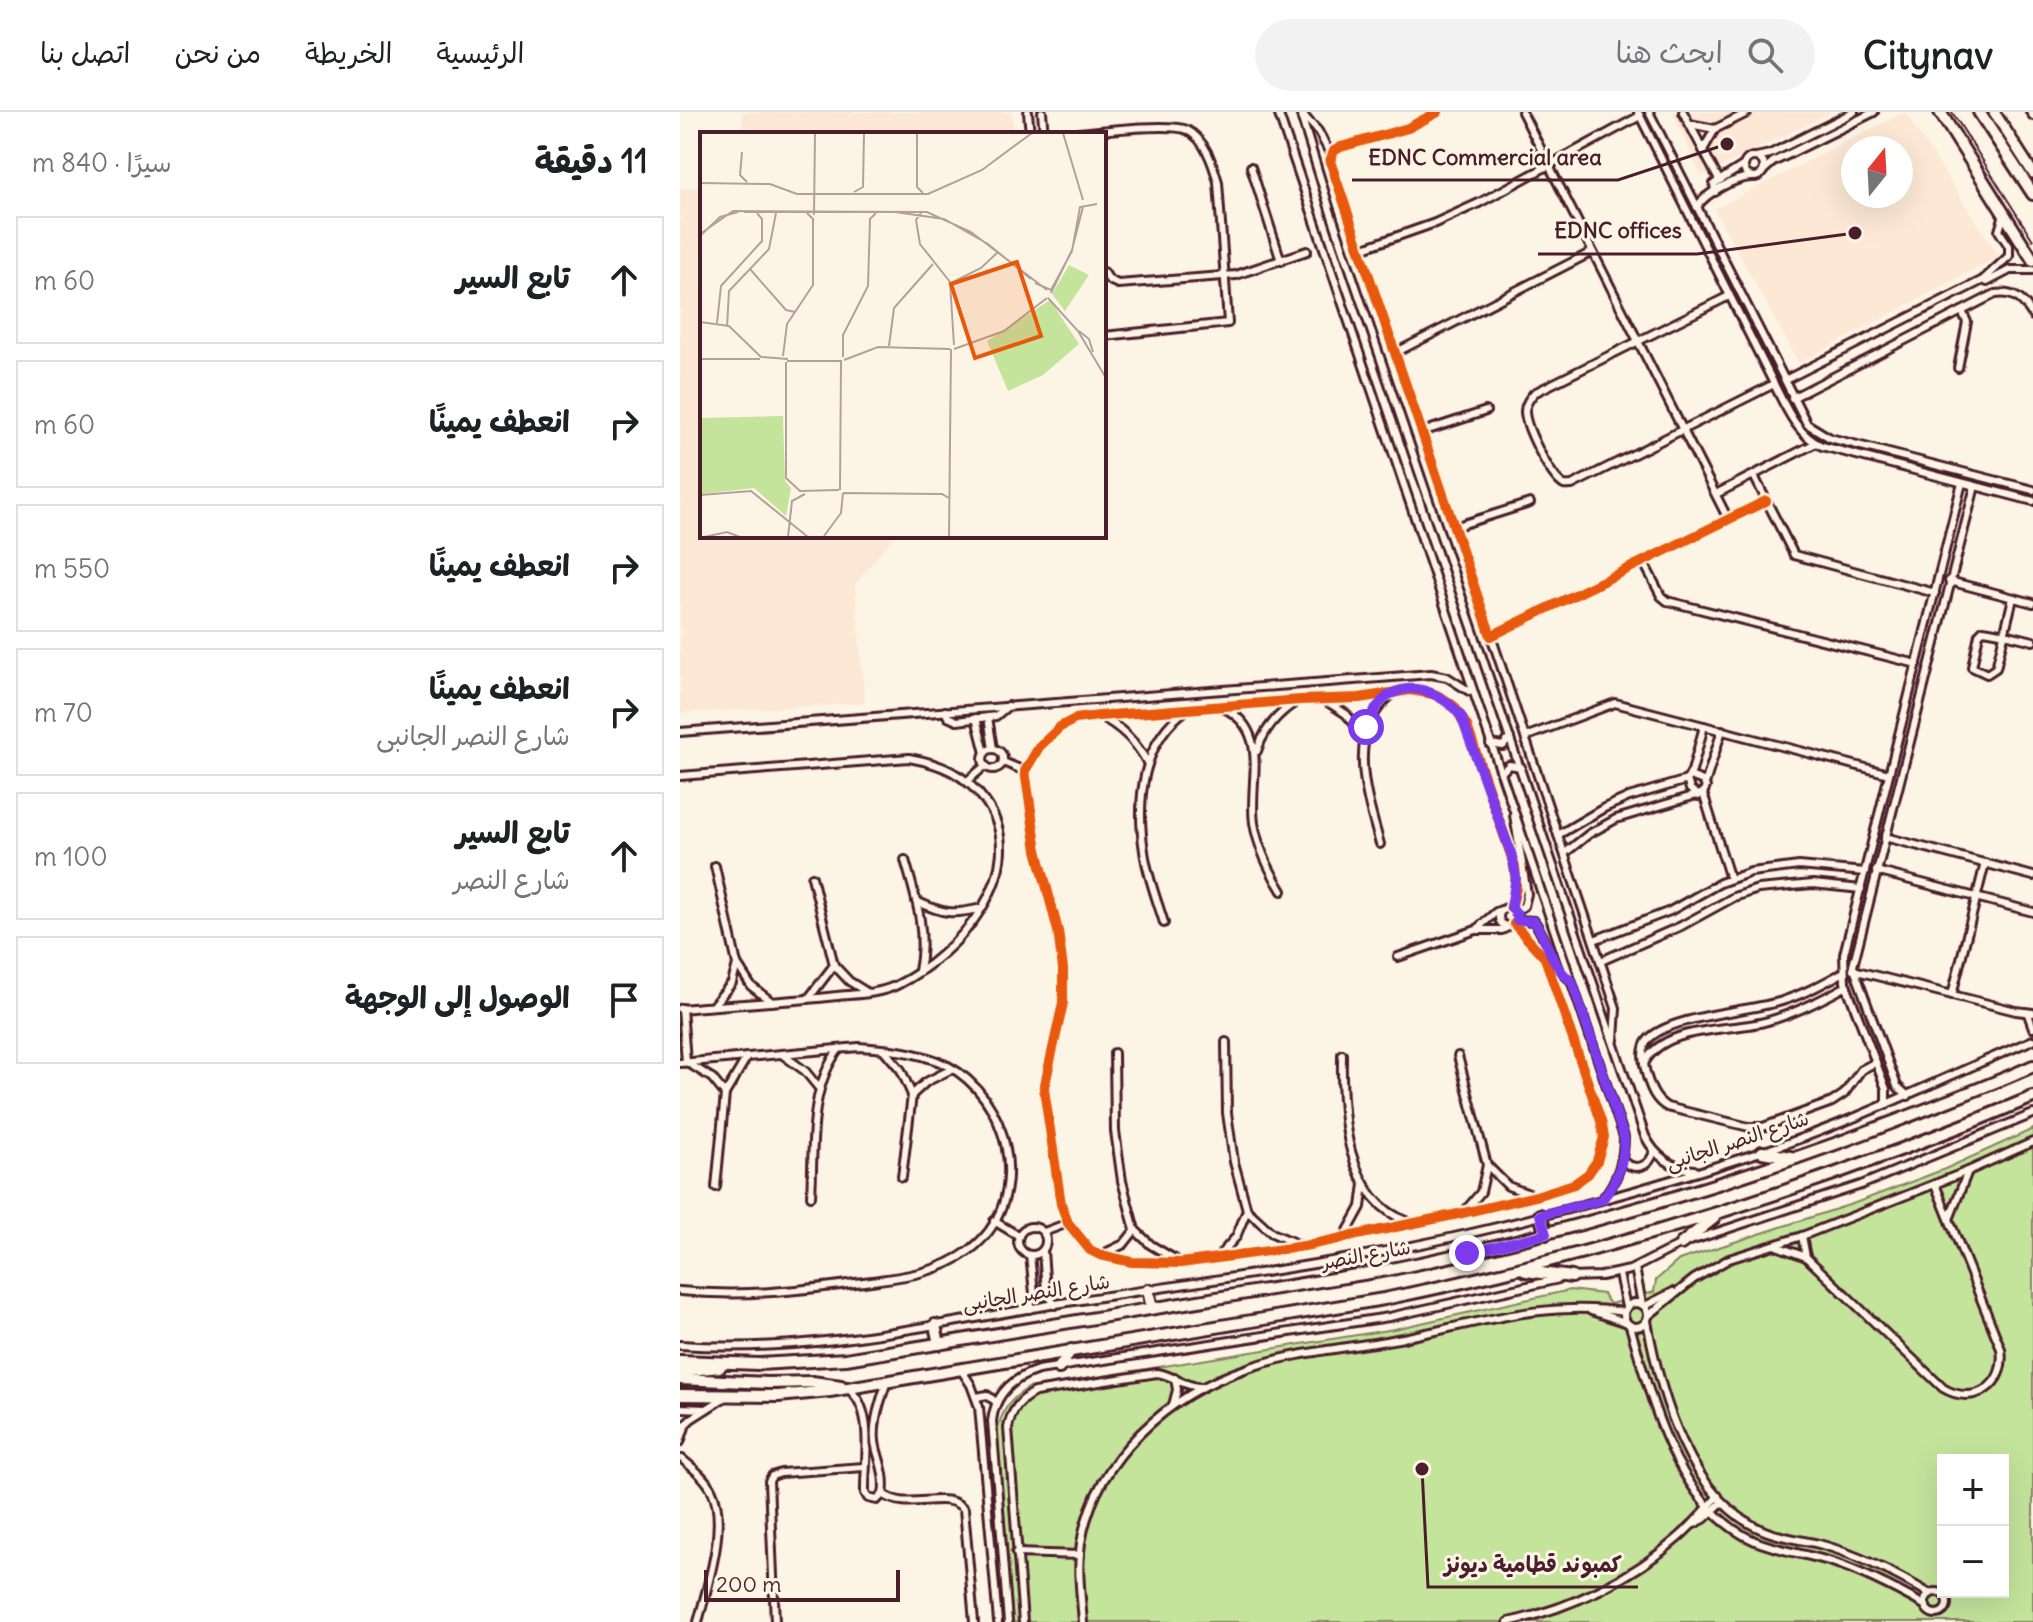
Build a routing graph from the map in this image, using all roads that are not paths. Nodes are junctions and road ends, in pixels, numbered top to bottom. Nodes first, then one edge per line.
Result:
1 (1028, 112) edge
2 (1042, 112) edge
3 (1300, 112) edge
4 (1438, 112) edge
5 (1522, 112) edge
6 (1649, 112) edge
7 (1683, 112) edge
8 (1854, 112) edge
9 (1874, 112) edge
10 (1940, 112) edge
11 (1979, 112) edge
12 (1747, 113) edge
13 (1281, 114) edge
14 (1639, 114) edge
15 (1996, 115) edge
16 (1689, 124) junction
17 (1715, 129) junction
18 (1030, 132) edge
19 (1044, 132) edge
20 (1105, 132) edge
21 (1703, 150) junction
22 (2004, 150) junction
23 (1669, 151) junction
24 (1331, 155) junction
25 (1660, 156) junction
26 (1756, 157) junction
27 (1674, 160) junction
28 (1548, 164) junction
29 (2030, 164) edge
30 (1664, 165) junction
31 (1744, 165) junction
32 (1251, 167) dead end
33 (1764, 170) junction
34 (2033, 173) edge
35 (1751, 177) junction
36 (1719, 180) junction
37 (1715, 192) junction
38 (2033, 194) edge
39 (1697, 207) junction
40 (2004, 214) junction
41 (1361, 249) junction
42 (1307, 251) dead end
43 (1592, 252) junction
44 (2033, 260) edge
45 (1281, 261) junction
46 (2033, 270) edge
47 (1106, 275) edge
48 (1224, 276) junction
49 (1983, 280) junction
50 (1729, 296) junction
51 (1962, 311) junction
52 (2033, 316) edge
53 (1761, 335) junction
54 (1106, 336) edge
55 (1752, 339) junction
56 (1639, 342) junction
57 (1765, 343) junction
58 (1757, 348) junction
59 (1843, 350) junction
60 (1395, 353) junction
61 (1851, 367) junction
62 (1958, 368) dead end
63 (1789, 378) dead end
64 (1774, 384) junction
65 (1792, 398) junction
66 (1486, 411) dead end
67 (1684, 429) junction
68 (1422, 432) junction
69 (1816, 443) junction
70 (1881, 451) junction
71 (1879, 461) junction
72 (1754, 476) junction
73 (1962, 483) junction
74 (1975, 486) junction
75 (2033, 490) edge
76 (1716, 494) junction
77 (1766, 501) junction
78 (2033, 501) edge
79 (1530, 503) dead end
80 (1955, 510) junction
81 (1967, 513) junction
82 (1728, 519) junction
83 (1454, 527) junction
84 (1643, 561) junction
85 (1949, 581) junction
86 (1935, 593) junction
87 (2013, 598) junction
88 (2033, 603) edge
89 (1925, 631) junction
90 (1935, 634) junction
91 (2004, 634) junction
92 (1491, 636) junction
93 (2033, 641) edge
94 (1917, 664) junction
95 (1394, 692) junction
96 (1473, 694) junction
97 (1300, 700) junction
98 (1323, 700) junction
99 (1219, 705) junction
100 (1008, 706) junction
101 (1191, 707) junction
102 (945, 711) junction
103 (1099, 716) junction
104 (988, 717) junction
105 (976, 718) junction
106 (1704, 726) junction
107 (1722, 730) junction
108 (680, 732) edge
109 (1364, 736) junction
110 (1511, 737) junction
111 (1525, 737) junction
112 (1490, 744) junction
113 (993, 749) junction
114 (985, 753) junction
115 (1256, 754) junction
116 (1003, 762) junction
117 (1148, 764) junction
118 (985, 766) junction
119 (1521, 767) junction
120 (1025, 771) junction
121 (1501, 773) junction
122 (1889, 774) junction
123 (680, 776) edge
124 (1689, 778) junction
125 (967, 781) junction
126 (1705, 784) junction
127 (1700, 794) junction
128 (1883, 800) junction
129 (1894, 803) junction
130 (1515, 811) junction
131 (1558, 835) junction
132 (1885, 837) junction
133 (1380, 844) dead end
134 (1565, 853) junction
135 (905, 860) dead end
136 (1985, 863) junction
137 (715, 866) dead end
138 (1793, 866) junction
139 (1876, 871) junction
140 (1865, 872) junction
141 (2033, 876) edge
142 (812, 877) dead end
143 (1730, 879) junction
144 (1794, 884) junction
145 (1861, 889) junction
146 (1282, 891) dead end
147 (1977, 897) junction
148 (916, 901) junction
149 (982, 908) junction
150 (1501, 910) junction
151 (2033, 912) edge
152 (1513, 918) junction
153 (1164, 923) dead end
154 (1476, 930) junction
155 (1594, 940) junction
156 (1398, 957) dead end
157 (1601, 961) junction
158 (737, 964) junction
159 (834, 965) junction
160 (1853, 970) junction
161 (919, 971) junction
162 (1844, 972) junction
163 (1572, 981) junction
164 (1847, 986) junction
165 (868, 992) junction
166 (1952, 995) junction
167 (808, 999) junction
168 (772, 1002) junction
169 (711, 1006) junction
170 (681, 1008) edge
171 (1747, 1010) junction
172 (2030, 1014) edge
173 (1750, 1025) junction
174 (2033, 1028) edge
175 (1648, 1040) junction
176 (2033, 1040) edge
177 (1613, 1041) junction
178 (1226, 1042) dead end
179 (882, 1048) junction
180 (839, 1049) junction
181 (1655, 1049) junction
182 (1114, 1053) dead end
183 (1342, 1054) dead end
184 (782, 1055) junction
185 (1458, 1056) dead end
186 (747, 1057) junction
187 (685, 1063) edge
188 (1644, 1064) junction
189 (1877, 1065) junction
190 (1888, 1065) junction
191 (2033, 1066) edge
192 (953, 1069) junction
193 (818, 1087) junction
194 (725, 1094) junction
195 (912, 1095) junction
196 (1908, 1096) junction
197 (2033, 1097) edge
198 (1886, 1106) junction
199 (2033, 1114) edge
200 (2033, 1142) edge
201 (1654, 1151) junction
202 (1762, 1152) junction
203 (1798, 1158) junction
204 (1623, 1161) junction
205 (1487, 1165) junction
206 (1702, 1169) junction
207 (1968, 1171) junction
208 (902, 1177) dead end
209 (1364, 1184) junction
210 (1935, 1184) junction
211 (716, 1187) dead end
212 (811, 1196) dead end
213 (1536, 1196) junction
214 (1602, 1200) junction
215 (1247, 1210) junction
216 (1463, 1213) junction
217 (1719, 1213) junction
218 (1540, 1215) junction
219 (1950, 1217) junction
220 (994, 1221) junction
221 (1068, 1223) junction
222 (1413, 1223) junction
223 (1135, 1230) junction
224 (1044, 1232) junction
225 (1546, 1234) junction
226 (1019, 1236) junction
227 (1802, 1236) junction
228 (1345, 1237) junction
229 (1681, 1244) junction
230 (1774, 1245) junction
231 (1304, 1246) junction
232 (1043, 1251) junction
233 (1030, 1255) junction
234 (1100, 1255) junction
235 (1806, 1257) junction
236 (1215, 1259) junction
237 (1181, 1263) junction
238 (1635, 1268) junction
239 (1520, 1270) junction
240 (1619, 1274) junction
241 (1572, 1277) junction
242 (1680, 1289) junction
243 (1148, 1290) junction
244 (680, 1291) edge
245 (1055, 1305) junction
246 (1643, 1305) junction
247 (1152, 1308) junction
248 (1584, 1308) junction
249 (1029, 1309) junction
250 (1625, 1310) junction
251 (1647, 1319) junction
252 (1628, 1324) junction
253 (935, 1325) junction
254 (939, 1344) junction
255 (680, 1345) edge
256 (1071, 1350) junction
257 (680, 1361) edge
258 (729, 1364) junction
259 (960, 1368) junction
260 (1059, 1368) junction
261 (680, 1371) edge
262 (1175, 1378) junction
263 (680, 1379) edge
264 (887, 1381) junction
265 (1205, 1386) junction
266 (847, 1388) junction
267 (680, 1395) edge
268 (727, 1396) junction
269 (977, 1397) junction
270 (996, 1402) junction
271 (1172, 1407) junction
272 (680, 1408) edge
273 (706, 1409) junction
274 (865, 1418) junction
275 (877, 1418) junction
276 (680, 1444) edge
277 (866, 1452) junction
278 (877, 1452) junction
279 (681, 1460) edge
280 (864, 1467) junction
281 (883, 1494) junction
282 (1720, 1499) junction
283 (1711, 1509) junction
284 (1016, 1553) junction
285 (1080, 1555) junction
286 (1930, 1594) junction
287 (1930, 1611) junction
288 (698, 1622) edge
289 (775, 1622) edge
290 (974, 1622) edge
291 (998, 1622) edge
292 (1008, 1622) edge
293 (1023, 1622) edge
294 (1083, 1622) edge
295 (1508, 1622) edge
296 (1928, 1622) edge

1 - 18 street
2 - 19 street
3 - 24 street
3 - 110 street
4 - 24 street
5 - 28 street
6 - 23 street
7 - 16 street
8 - 26 street
9 - 33 street
10 - 40 main road
11 - 22 main road
12 - 17 street
13 - 96 street
14 - 25 street
14 - 28 street
15 - 22 street
15 - 29 street
16 - 17 street
16 - 21 street
17 - 21 street
20 - 48 street
21 - 36 street
22 - 29 street
22 - 38 main road
23 - 25 street
23 - 27 street
24 - 41 street
25 - 30 street
26 - 31 street
26 - 33 street
27 - 30 street
27 - 39 street
28 - 41 street
28 - 43 street
29 - 34 street
30 - 50 street
31 - 35 street
31 - 36 street
32 - 45 street
33 - 35 street
35 - 37 street
36 - 37 street
37 - 39 street
39 - 53 street
40 - 44 main road
40 - 49 street
41 - 60 street
42 - 45 street
43 - 56 street
43 - 60 street
45 - 48 street
46 - 49 street
47 - 48 street
48 - 54 street
49 - 59 street
50 - 55 street
50 - 56 street
51 - 52 street
51 - 61 street
51 - 62 street
53 - 55 street
53 - 57 street
55 - 58 street
56 - 67 street
56 - 67 street
57 - 58 street
57 - 65 street
58 - 64 street
59 - 61 street
59 - 63 street
60 - 68 street
61 - 65 street
64 - 67 street
64 - 69 street
65 - 70 street
66 - 68 street
67 - 76 street
68 - 83 street
69 - 71 street
69 - 72 street
70 - 71 street
70 - 75 street
71 - 73 street
72 - 76 street
72 - 77 street
73 - 74 street
73 - 80 street
74 - 78 street
74 - 81 street
76 - 82 street
77 - 82 street
77 - 86 street
79 - 83 street
80 - 81 street
80 - 86 street
81 - 85 street
82 - 84 street
83 - 92 street
84 - 92 street
84 - 94 street
85 - 87 street
85 - 90 street
86 - 89 street
87 - 88 street
87 - 91 street
89 - 90 street
89 - 94 street
90 - 129 street
91 - 91 street
91 - 93 street
92 - 111 street
94 - 122 street
95 - 98 street
95 - 109 street
95 - 152 street
96 - 100 street
96 - 112 street
97 - 98 street
97 - 99 street
97 - 115 street
98 - 109 street
99 - 101 street
99 - 115 street
100 - 102 street
100 - 104 street
101 - 103 street
101 - 117 street
102 - 105 street
102 - 108 street
103 - 117 street
103 - 120 street
104 - 105 street
104 - 113 street
105 - 114 street
106 - 107 street
106 - 111 street
106 - 124 street
107 - 122 street
107 - 126 street
109 - 133 street
110 - 112 street
110 - 119 street
111 - 131 street
112 - 121 street
113 - 114 street
113 - 116 street
114 - 118 street
115 - 146 street
116 - 118 street
116 - 120 street
117 - 153 street
118 - 125 street
119 - 121 street
119 - 177 street
120 - 221 street
121 - 130 street
122 - 128 street
123 - 125 street
124 - 126 street
124 - 127 street
124 - 131 street
125 - 149 street
126 - 127 street
127 - 134 street
127 - 143 street
128 - 129 street
128 - 140 street
129 - 132 street
130 - 152 street
130 - 163 street
131 - 134 street
132 - 136 street
132 - 139 street
134 - 155 street
135 - 148 street
136 - 141 street
136 - 147 street
137 - 158 street
138 - 140 street
138 - 143 street
138 - 144 street
139 - 147 street
139 - 160 street
140 - 145 street
142 - 159 street
143 - 155 street
144 - 145 street
144 - 157 street
145 - 162 street
147 - 151 street
147 - 166 street
148 - 149 street
148 - 161 street
149 - 161 street
150 - 152 street
150 - 152 street
150 - 154 street
152 - 154 street
152 - 163 street
152 - 213 street
154 - 156 street
155 - 157 street
157 - 177 street
158 - 168 street
158 - 169 street
159 - 165 street
159 - 167 street
160 - 166 street
160 - 190 street
161 - 165 street
162 - 164 street
162 - 171 street
163 - 204 street
164 - 173 street
164 - 189 street
165 - 167 street
166 - 172 street
167 - 168 street
168 - 169 street
169 - 170 street
170 - 187 street
171 - 173 street
171 - 175 street
172 - 174 street
173 - 181 street
175 - 181 street
175 - 188 street
176 - 196 street, شارع النصر الجانبى
177 - 201 street
178 - 215 street
179 - 180 street
179 - 192 street
179 - 195 street
180 - 184 street
180 - 193 street
181 - 188 street
182 - 223 street
183 - 209 street
184 - 186 street
184 - 193 street
185 - 205 street
186 - 187 street
186 - 194 street
187 - 194 street
188 - 189 street
189 - 190 street
189 - 198 street
190 - 196 street
191 - 203 main road, شارع النصر
192 - 195 street
192 - 220 street
193 - 212 street
194 - 211 street
195 - 208 street
196 - 198 street, شارع النصر الجانبى
197 - 217 main road
198 - 202 street, شارع النصر الجانبى
199 - 229 street
200 - 207 street
201 - 204 street
201 - 206 street
202 - 203 main road
202 - 206 street, شارع النصر الجانبى
203 - 225 main road, شارع النصر
204 - 214 street
205 - 213 street
205 - 216 street
206 - 214 street, شارع النصر الجانبى
207 - 210 street
207 - 219 street
209 - 222 street
209 - 228 street
210 - 219 street
210 - 227 street
213 - 216 street
214 - 218 street, شارع النصر الجانبى
215 - 231 street
215 - 236 street
216 - 222 street
217 - 229 main road
217 - 239 main road
218 - 225 main road
218 - 243 street, شارع النصر الجانبى
219 - 235 street
220 - 226 street
220 - 244 street
221 - 224 street
221 - 234 street
222 - 228 street
223 - 234 street
223 - 237 street
224 - 226 street
224 - 232 street
225 - 247 main road, شارع النصر
226 - 233 street
227 - 230 street
227 - 235 street
228 - 231 street
229 - 238 street
230 - 235 street
230 - 242 street
231 - 236 street
232 - 233 street
232 - 245 street
233 - 249 street
234 - 237 street
236 - 237 street
238 - 240 street
238 - 246 street
239 - 241 main road
239 - 256 main road
240 - 241 street
240 - 250 street
241 - 260 street
242 - 246 street
242 - 251 street
243 - 245 street, شارع النصر الجانبى
243 - 247 main road
245 - 249 street, شارع النصر الجانبى
246 - 250 street
246 - 251 street
247 - 254 main road, شارع النصر
248 - 250 street
248 - 252 street
248 - 265 street
249 - 253 street, شارع النصر الجانبى
250 - 252 street
251 - 252 street
251 - 282 street
252 - 283 street
253 - 254 main road
253 - 255 street, شارع النصر الجانبى
254 - 258 main road, شارع النصر
256 - 259 main road
256 - 260 main road
257 - 258 main road, شارع النصر
258 - 261 main road
259 - 264 main road
259 - 269 street
260 - 270 street
262 - 265 street
262 - 271 street
262 - 284 street
263 - 266 main road
264 - 266 main road
264 - 275 street
265 - 271 street
266 - 268 main road
266 - 274 street
267 - 268 main road
268 - 273 street
269 - 270 street
269 - 291 street
270 - 292 street
271 - 285 street
272 - 273 street
273 - 276 street
274 - 275 street
274 - 277 street
275 - 278 street
276 - 279 street
277 - 278 street
277 - 280 street
278 - 281 street
279 - 288 street
280 - 281 street
280 - 289 street
281 - 290 street
282 - 283 street
282 - 286 street
283 - 287 street
283 - 295 street
284 - 285 street
284 - 293 street
285 - 294 street
286 - 287 street
286 - 287 street
287 - 296 street

